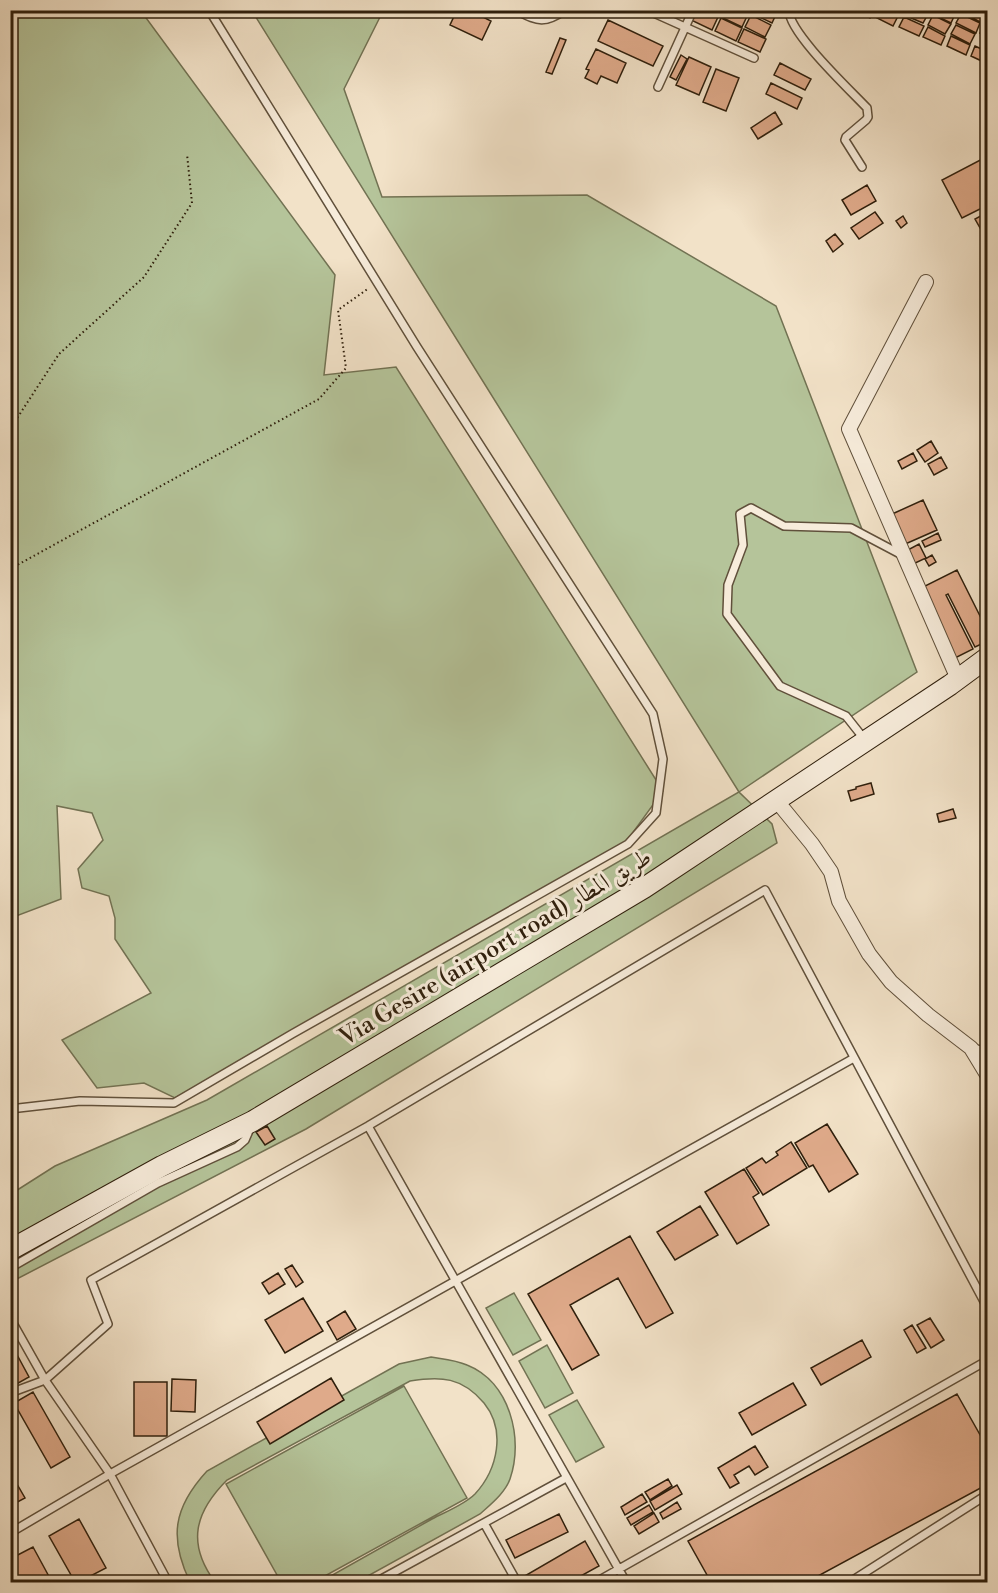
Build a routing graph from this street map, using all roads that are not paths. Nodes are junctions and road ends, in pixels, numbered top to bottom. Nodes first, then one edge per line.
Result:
1 (209, 10) edge
2 (515, 10) edge
3 (565, 10) edge
4 (647, 10) edge
5 (693, 10) edge
6 (789, 10) edge
7 (685, 27) junction
8 (754, 58) dead end
9 (658, 87) dead end
10 (862, 167) dead end
11 (927, 282) dead end
12 (903, 556) junction
13 (987, 657) edge
14 (958, 679) junction
15 (866, 740) junction
16 (776, 800) junction
17 (971, 1048) junction
18 (987, 1052) edge
19 (854, 1058) junction
20 (987, 1076) edge
21 (10, 1109) edge
22 (253, 1121) junction
23 (368, 1126) junction
24 (10, 1250) edge
25 (10, 1268) edge
26 (456, 1282) junction
27 (987, 1309) edge
28 (10, 1318) edge
29 (987, 1360) edge
30 (45, 1380) junction
31 (10, 1393) edge
32 (110, 1474) junction
33 (566, 1478) junction
34 (987, 1494) edge
35 (484, 1523) junction
36 (10, 1533) edge
37 (619, 1571) junction
38 (168, 1582) edge
39 (376, 1582) edge
40 (517, 1582) edge
41 (596, 1582) edge
42 (626, 1582) edge
43 (850, 1582) edge

1 - 21 lane
2 - 3 lane
4 - 7 lane
5 - 7 lane
6 - 10 lane
7 - 8 lane
7 - 9 lane
11 - 12 street
12 - 14 street
12 - 15 lane
13 - 14 main road, Via Gesire (airport road) طريق المطار
14 - 15 main road, Via Gesire (airport road) طريق المطار
15 - 16 main road, Via Gesire (airport road) طريق المطار
16 - 17 street
16 - 22 main road, Via Gesire (airport road) طريق المطار
17 - 18 lane
17 - 20 street
19 - 23 lane
19 - 26 lane
19 - 27 lane
22 - 24 main road, Via Gesire (airport road) طريق المطار
22 - 25 lane
23 - 26 lane
23 - 30 lane
26 - 32 lane
26 - 33 lane
28 - 30 lane
29 - 37 lane
30 - 31 lane
30 - 32 lane
32 - 36 lane
32 - 38 lane
33 - 35 lane
33 - 37 lane
34 - 43 lane
35 - 39 lane
35 - 40 lane
37 - 41 lane
37 - 42 lane

